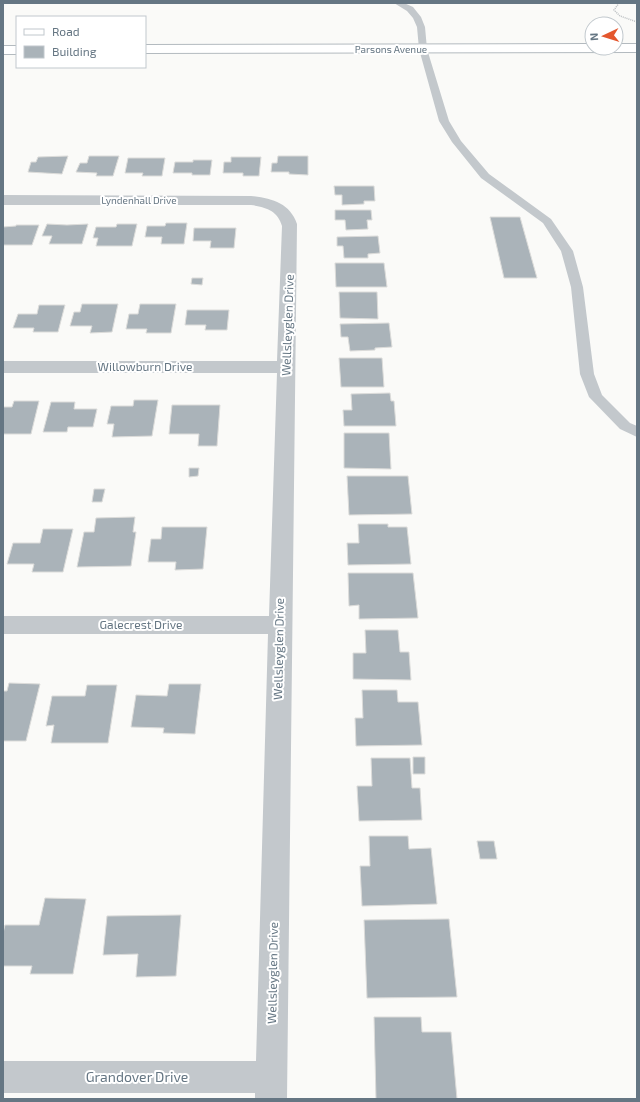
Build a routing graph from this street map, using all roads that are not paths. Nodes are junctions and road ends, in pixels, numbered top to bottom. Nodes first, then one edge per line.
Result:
1 (398, 3) edge
2 (637, 48) edge
3 (146, 49) edge
4 (423, 49) junction
5 (3, 50) edge
6 (16, 50) edge
7 (3, 200) edge
8 (274, 206) joint
9 (3, 367) edge
10 (287, 367) junction
11 (637, 432) edge
12 (3, 625) edge
13 (280, 625) junction
14 (3, 1077) edge
15 (271, 1088) edge

1 - 4 lane
2 - 4 street, Parsons Avenue
3 - 4 street, Parsons Avenue
4 - 11 lane
5 - 6 street
7 - 8 street, Lyndenhall Drive
8 - 10 street, Wellsleyglen Drive
9 - 10 street, Willowburn Drive
10 - 13 street, Wellsleyglen Drive
12 - 13 street, Galecrest Drive
13 - 15 street, Wellsleyglen Drive
14 - 15 street, Grandover Drive

